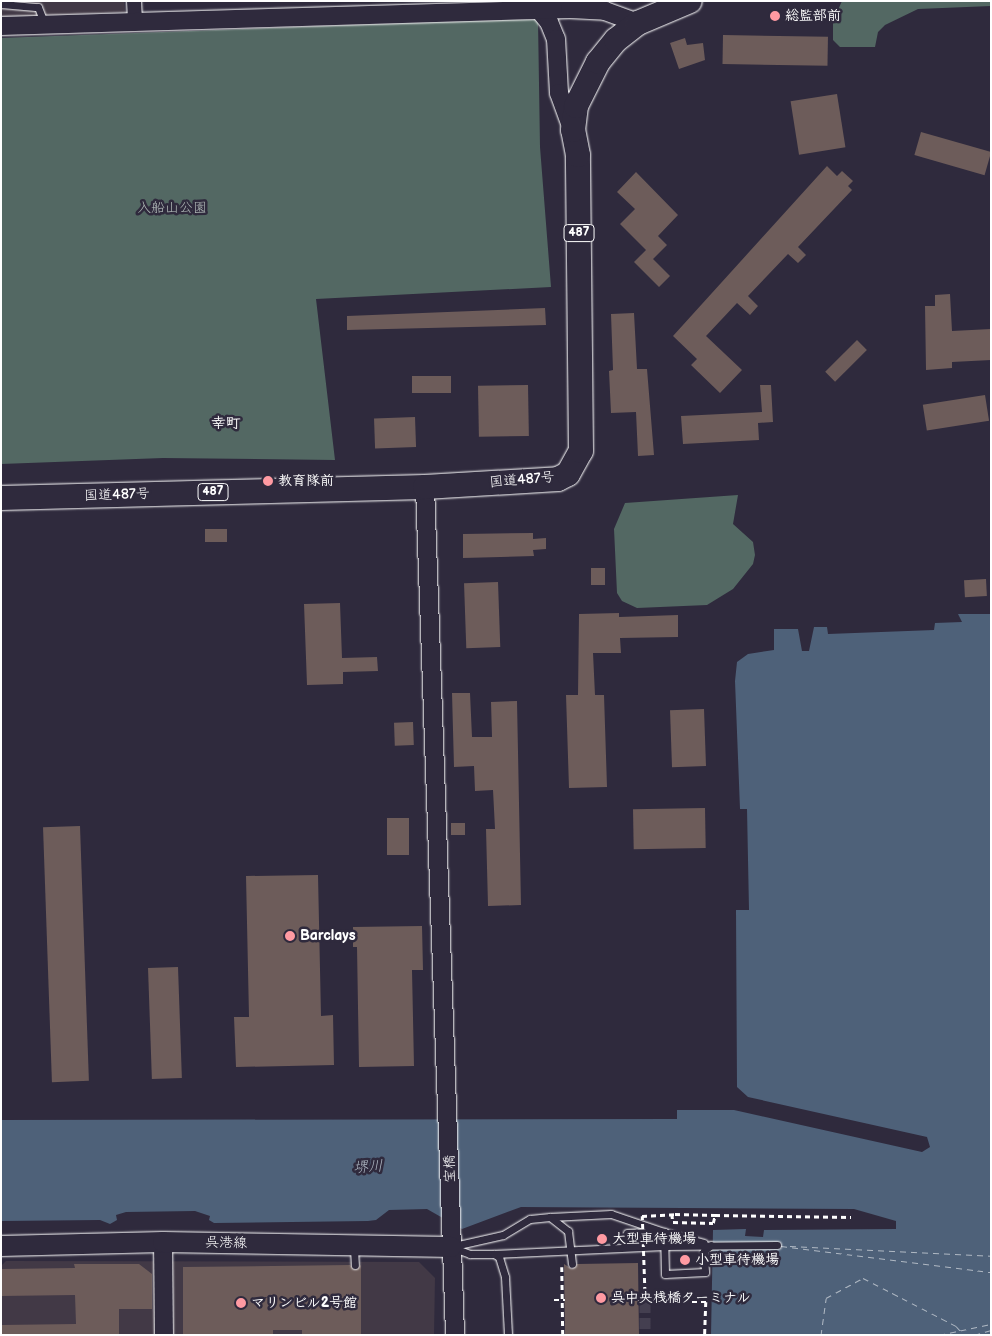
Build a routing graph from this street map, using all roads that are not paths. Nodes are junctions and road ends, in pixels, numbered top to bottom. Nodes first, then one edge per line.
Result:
1 (134, 1) edge
2 (690, 1) edge
3 (1, 4) edge
4 (540, 11) junction
5 (135, 20) junction
6 (638, 23) junction
7 (44, 24) junction
8 (1, 26) edge
9 (573, 130) junction
10 (425, 487) junction
11 (1, 498) edge
12 (550, 1217) junction
13 (568, 1231) junction
14 (664, 1232) junction
15 (627, 1233) dead end
16 (576, 1235) dead end
17 (163, 1242) junction
18 (354, 1244) junction
19 (712, 1245) junction
20 (777, 1245) dead end
21 (1, 1246) edge
22 (664, 1246) junction
23 (451, 1247) junction
24 (571, 1249) junction
25 (494, 1254) junction
26 (572, 1264) dead end
27 (355, 1265) dead end
28 (164, 1335) edge
29 (455, 1335) edge
30 (508, 1335) edge

1 - 5 street
2 - 6 highway, 国道487号 / 487
3 - 7 lane
4 - 5 street
4 - 6 street
4 - 9 street
5 - 7 street
6 - 9 highway, 国道487号 / 487
7 - 8 street
9 - 10 highway, 国道487号 / 487
10 - 11 highway, 国道487号 / 487
10 - 23 street, 宝橋
12 - 13 lane
12 - 14 lane
12 - 23 lane
13 - 16 lane
13 - 24 lane
14 - 15 lane
14 - 19 lane
14 - 22 lane
17 - 18 main road, 呉港線
17 - 21 main road, 呉港線
17 - 28 street
18 - 23 main road, 呉港線
18 - 27 lane
19 - 20 lane
19 - 22 lane
19 - 22 lane
22 - 24 lane
23 - 25 lane
23 - 29 street, 宝橋
24 - 25 lane
24 - 26 lane
25 - 30 lane

